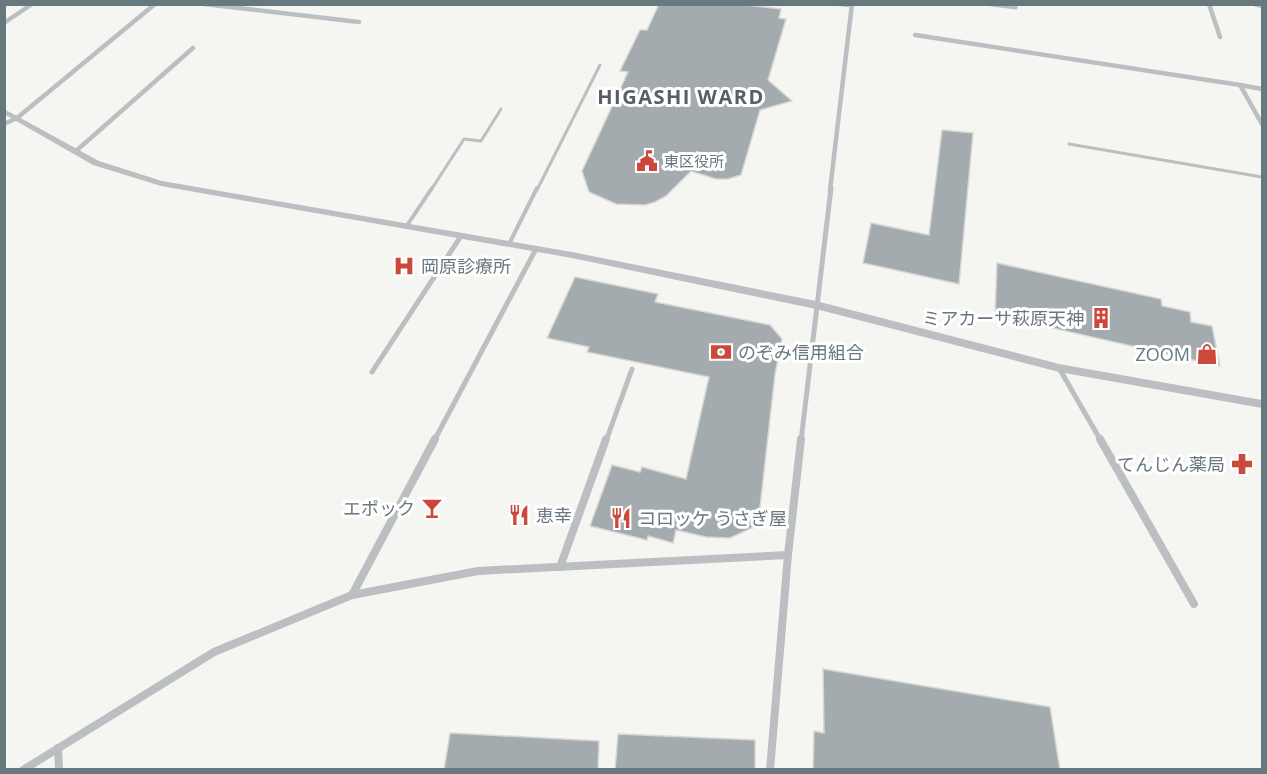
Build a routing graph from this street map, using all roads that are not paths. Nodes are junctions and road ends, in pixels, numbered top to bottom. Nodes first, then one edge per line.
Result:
1 (32, 4) edge
2 (156, 4) edge
3 (204, 4) edge
4 (834, 4) edge
5 (984, 4) edge
6 (1016, 4) edge
7 (1209, 4) edge
8 (1254, 4) edge
9 (852, 5) edge
10 (1263, 6) edge
11 (359, 22) dead end
12 (4, 23) edge
13 (915, 35) dead end
14 (1220, 37) dead end
15 (193, 48) dead end
16 (600, 65) dead end
17 (1240, 86) junction
18 (1263, 89) edge
19 (501, 109) dead end
20 (4, 111) edge
21 (17, 118) junction
22 (4, 124) edge
23 (1263, 124) edge
24 (1070, 144) dead end
25 (76, 151) junction
26 (1263, 177) edge
27 (406, 227) junction
28 (461, 236) junction
29 (509, 244) junction
30 (536, 249) junction
31 (816, 305) junction
32 (1059, 368) junction
33 (632, 369) dead end
34 (372, 372) dead end
35 (1263, 404) edge
36 (788, 555) junction
37 (560, 567) junction
38 (352, 595) junction
39 (1194, 604) dead end
40 (58, 748) junction
41 (23, 770) edge
42 (59, 770) edge
43 (770, 770) edge

1 - 12 street
2 - 21 street
3 - 11 street
4 - 9 lane
5 - 6 lane
7 - 14 street
8 - 10 street
9 - 31 street
13 - 17 street
15 - 25 street
16 - 29 lane
17 - 18 street
17 - 23 street
19 - 27 lane
20 - 21 street
21 - 22 street
21 - 25 street
24 - 26 lane
25 - 27 street
27 - 28 street
28 - 29 street
28 - 34 street
29 - 30 street
30 - 31 street
30 - 38 street
31 - 32 street
31 - 36 street
32 - 35 street
32 - 39 street
33 - 37 street
36 - 37 street
36 - 43 street
37 - 38 street
38 - 40 street
40 - 41 street
40 - 42 street

